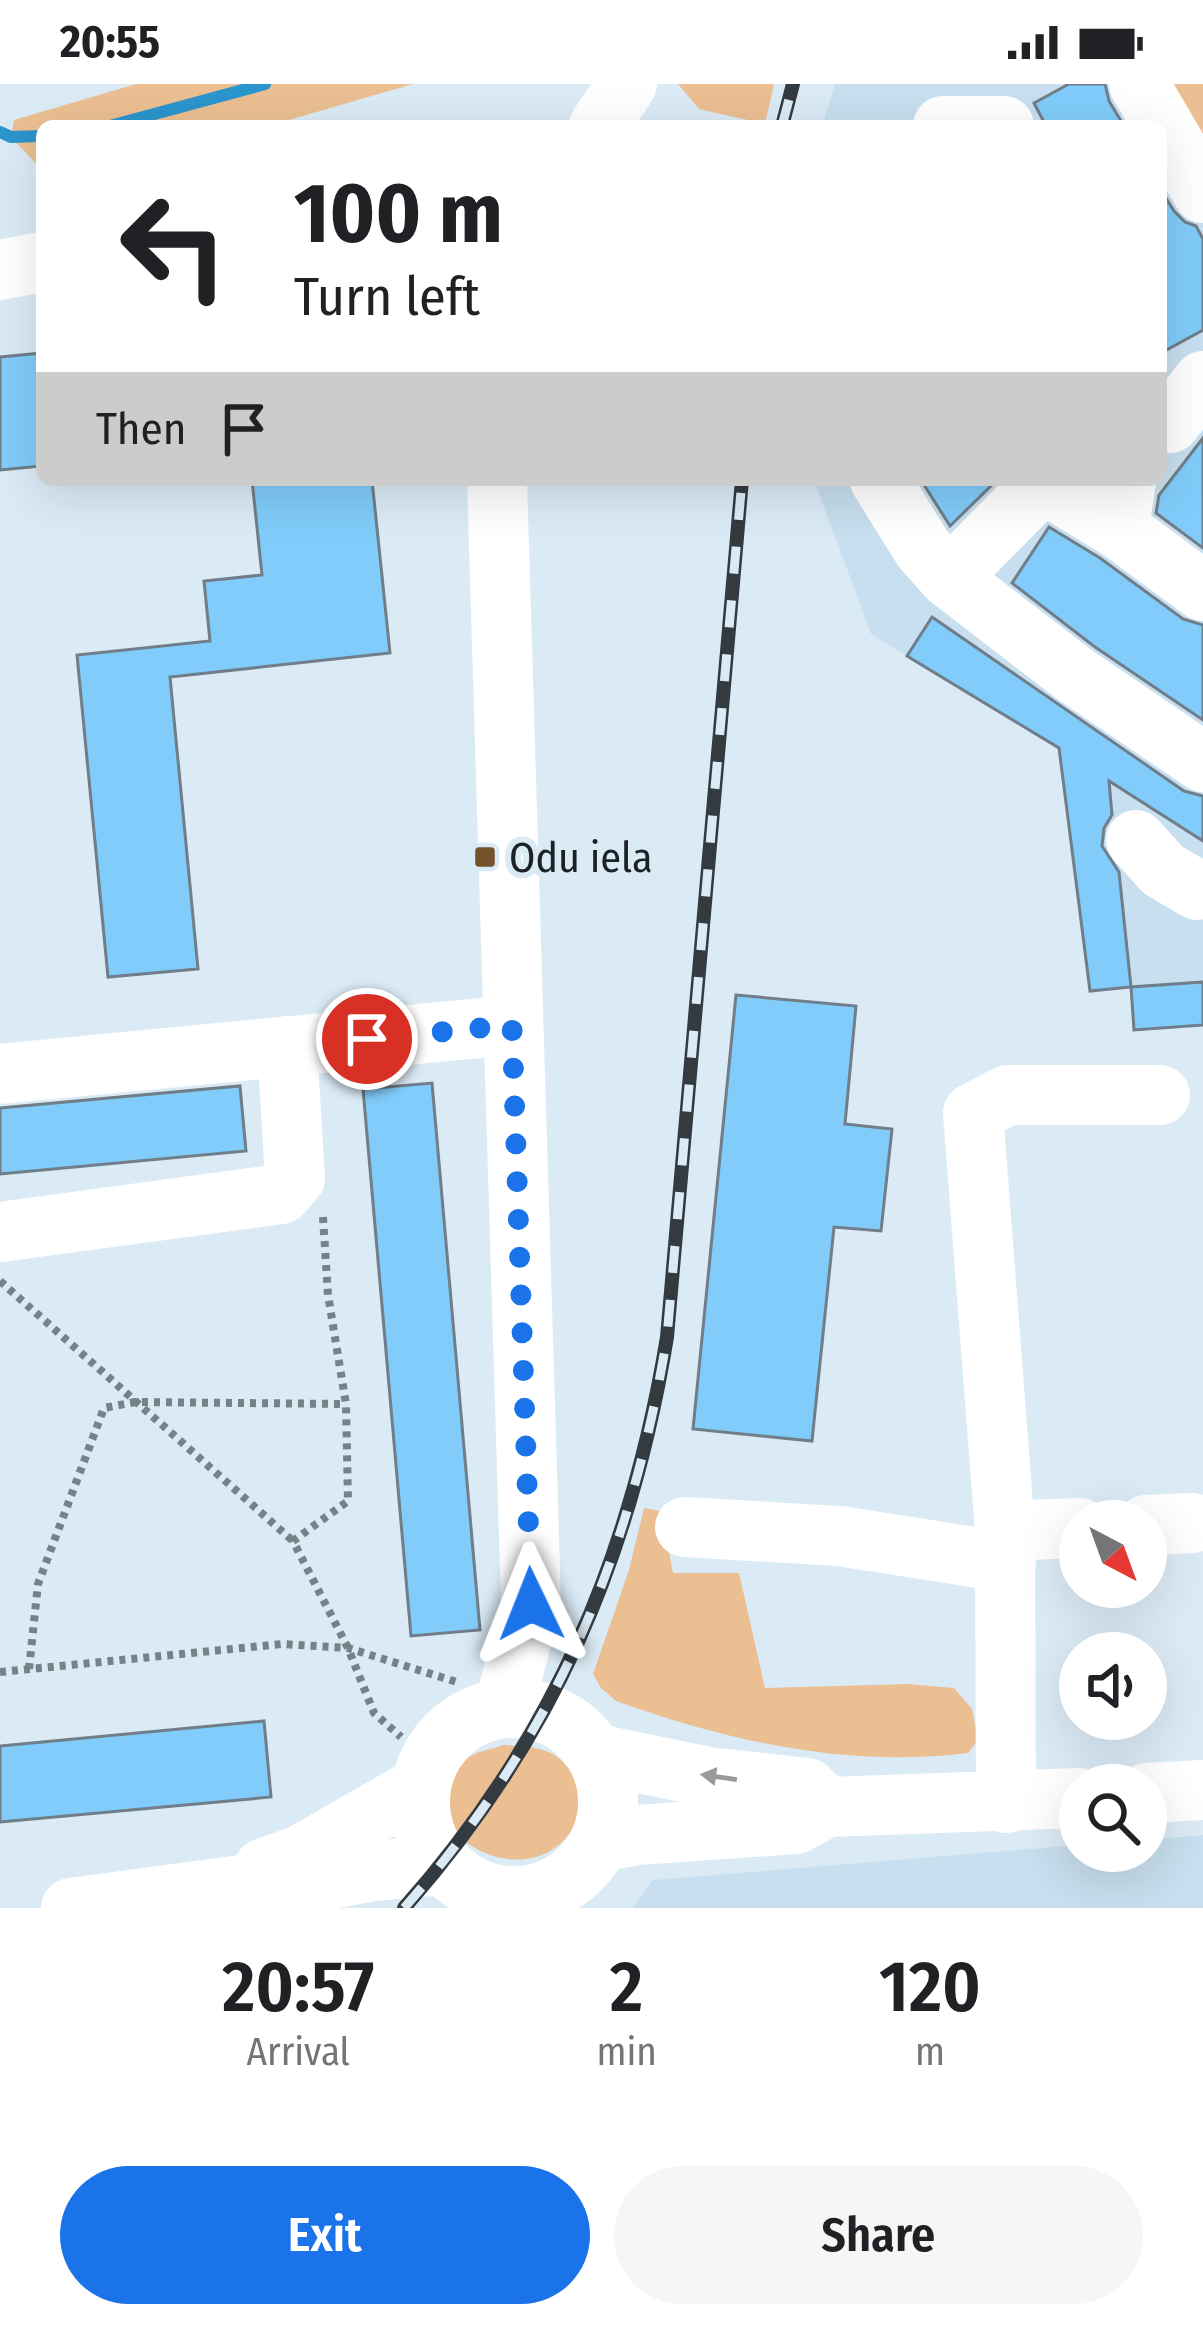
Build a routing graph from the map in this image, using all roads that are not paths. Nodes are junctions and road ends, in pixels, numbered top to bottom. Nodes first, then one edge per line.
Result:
1 (627, 84) edge
2 (1138, 84) edge
3 (603, 120) edge
4 (1159, 120) edge
5 (1167, 133) edge
6 (1203, 193) edge
7 (36, 263) edge
8 (0, 270) edge
9 (497, 486) edge
10 (884, 486) edge
11 (1048, 486) edge
12 (1068, 486) edge
13 (1123, 505) edge
14 (949, 578) junction
15 (1203, 591) edge
16 (1203, 762) edge
17 (1136, 840) dead end
18 (1203, 889) edge
19 (512, 1025) junction
20 (286, 1046) junction
21 (0, 1074) edge
22 (1160, 1095) dead end
23 (0, 1232) edge
24 (685, 1527) dead end
25 (1059, 1533) edge
26 (1006, 1547) junction
27 (483, 1696) junction
28 (596, 1754) junction
29 (411, 1762) junction
30 (1203, 1790) edge
31 (1167, 1792) edge
32 (1059, 1799) edge
33 (1006, 1803) junction
34 (827, 1807) junction
35 (600, 1842) junction
36 (442, 1865) junction
37 (256, 1883) junction
38 (523, 1902) edge
39 (71, 1908) edge

1 - 3 street
2 - 4 street
5 - 6 street
7 - 8 street
9 - 19 street
10 - 14 street
11 - 14 street
12 - 13 street
13 - 15 street
14 - 16 street
17 - 18 street
19 - 20 street
19 - 27 street
20 - 21 street
20 - 23 street
22 - 26 street
24 - 26 street
25 - 26 street
26 - 33 street
27 - 28 street
27 - 29 street
34 -> 28 street
28 - 35 street
29 - 36 street
29 - 37 street
30 - 31 street
32 - 33 street
33 - 34 street
34 - 35 street
35 - 38 street
36 - 37 street
36 - 38 street
37 - 39 street

